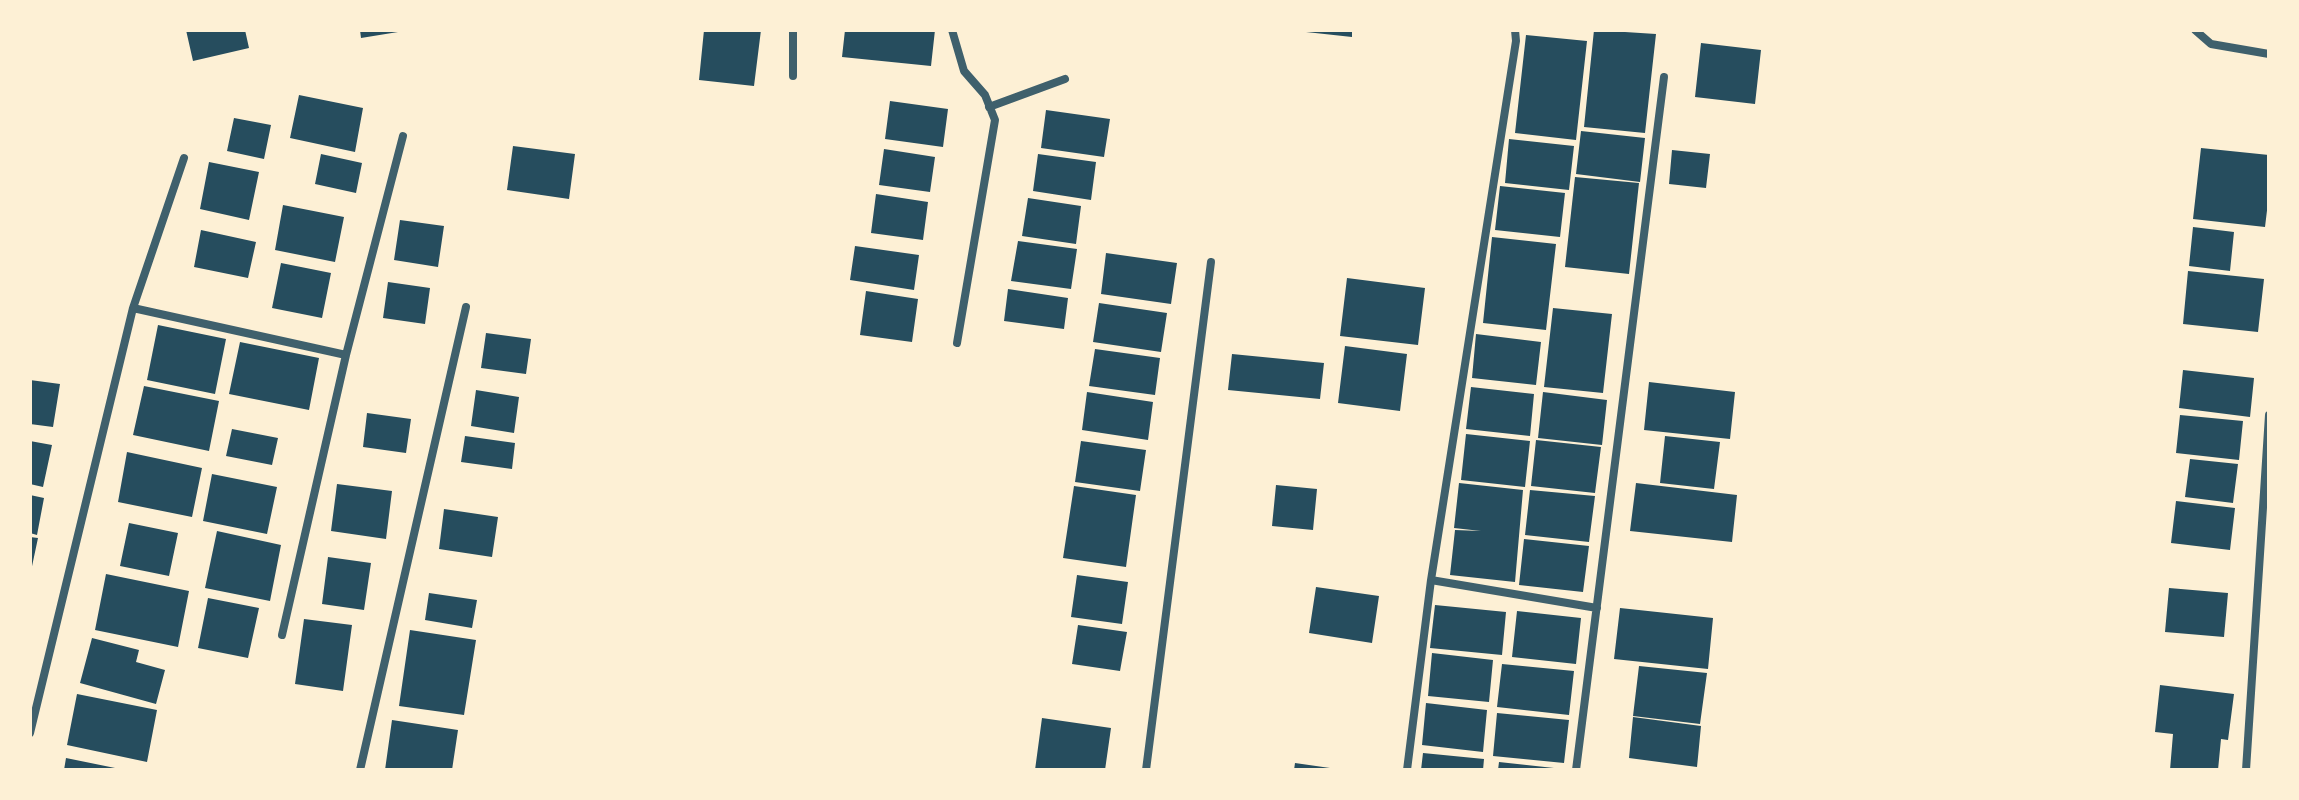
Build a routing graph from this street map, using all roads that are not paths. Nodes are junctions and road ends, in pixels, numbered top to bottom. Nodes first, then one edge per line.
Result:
1 (793, 30) edge
2 (952, 30) edge
3 (1515, 30) edge
4 (2195, 30) edge
5 (2269, 54) edge
6 (793, 76) dead end
7 (1664, 77) dead end
8 (1065, 79) dead end
9 (989, 107) junction
10 (403, 136) dead end
11 (184, 158) dead end
12 (1211, 262) dead end
13 (466, 307) dead end
14 (133, 308) junction
15 (957, 343) dead end
16 (346, 355) junction
17 (2269, 415) edge
18 (1431, 580) junction
19 (1597, 608) junction
20 (282, 635) dead end
21 (30, 733) edge
22 (360, 770) edge
23 (1146, 770) edge
24 (1407, 770) edge
25 (1576, 770) edge
26 (2246, 770) edge

1 - 6 street
2 - 9 street
3 - 18 street
4 - 5 street
7 - 19 street
8 - 9 street
9 - 15 street
10 - 16 street
11 - 14 street
12 - 23 street
13 - 22 street
14 - 16 street
14 - 21 street
16 - 20 street
17 - 26 street
18 - 19 street
18 - 24 street
19 - 25 street

